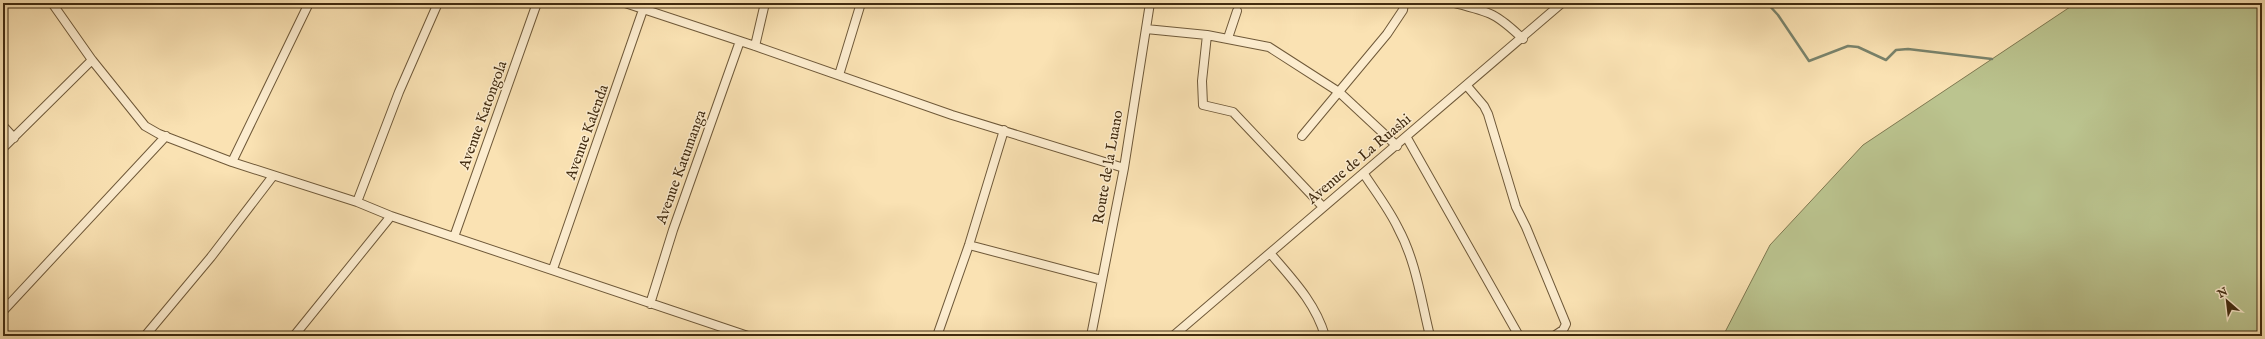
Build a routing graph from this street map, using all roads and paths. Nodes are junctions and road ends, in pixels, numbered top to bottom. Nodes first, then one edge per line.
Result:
1 (52, 3) edge
2 (309, 3) edge
3 (438, 3) edge
4 (537, 3) edge
5 (625, 3) edge
6 (765, 3) edge
7 (861, 3) edge
8 (1150, 3) edge
9 (1404, 3) edge
10 (1454, 3) edge
11 (1562, 3) edge
12 (645, 5) edge
13 (1237, 11) dead end
14 (1146, 29) junction
15 (1207, 35) junction
16 (1228, 38) junction
17 (1523, 39) junction
18 (740, 41) junction
19 (755, 46) junction
20 (92, 60) junction
21 (839, 75) junction
22 (1467, 86) junction
23 (1339, 92) junction
24 (3, 126) edge
25 (1004, 130) junction
26 (166, 136) junction
27 (1302, 136) dead end
28 (14, 138) junction
29 (1407, 138) junction
30 (1397, 146) junction
31 (3, 148) edge
32 (232, 162) junction
33 (1124, 168) junction
34 (1364, 174) junction
35 (273, 176) junction
36 (357, 202) junction
37 (1323, 207) junction
38 (391, 216) junction
39 (454, 237) junction
40 (969, 245) junction
41 (1270, 253) junction
42 (553, 269) junction
43 (1102, 280) junction
44 (650, 304) junction
45 (3, 311) edge
46 (145, 336) edge
47 (294, 336) edge
48 (748, 336) edge
49 (937, 336) edge
50 (1091, 336) edge
51 (1173, 336) edge
52 (1325, 336) edge
53 (1430, 336) edge
54 (1519, 336) edge
55 (1554, 336) edge

1 - 20 street
2 - 32 street
3 - 36 street
4 - 39 street, Avenue Katongola
5 - 12 street
6 - 19 street
7 - 21 street
8 - 14 street, Route de la Luano
9 - 23 street
10 - 17 street
11 - 17 street, Avenue de La Ruashi
12 - 18 street
12 - 42 street, Avenue Kalenda
13 - 16 street
14 - 15 street
14 - 33 street, Route de la Luano
15 - 16 street
15 - 37 street
16 - 23 street
17 - 22 street, Avenue de La Ruashi
18 - 19 street
18 - 44 street, Avenue Katumanga
19 - 21 street
20 - 26 street
20 - 28 street
21 - 25 street
22 - 29 street, Avenue de La Ruashi
22 - 55 street
23 - 27 street
23 - 30 street
24 - 28 street
25 - 33 street
25 - 40 street
26 - 32 street
26 - 45 street
28 - 31 street
29 - 30 street, Avenue de La Ruashi
29 - 54 street
30 - 34 street, Avenue de La Ruashi
32 - 35 street
33 - 43 street, Route de la Luano
34 - 37 street, Avenue de La Ruashi
34 - 53 street
35 - 36 street
35 - 46 street
36 - 38 street
37 - 41 street, Avenue de La Ruashi
38 - 39 street
38 - 47 street
39 - 42 street
40 - 43 street
40 - 49 street
41 - 51 street, Avenue de La Ruashi
41 - 52 street
42 - 44 street
43 - 50 street, Route de la Luano
44 - 48 street

